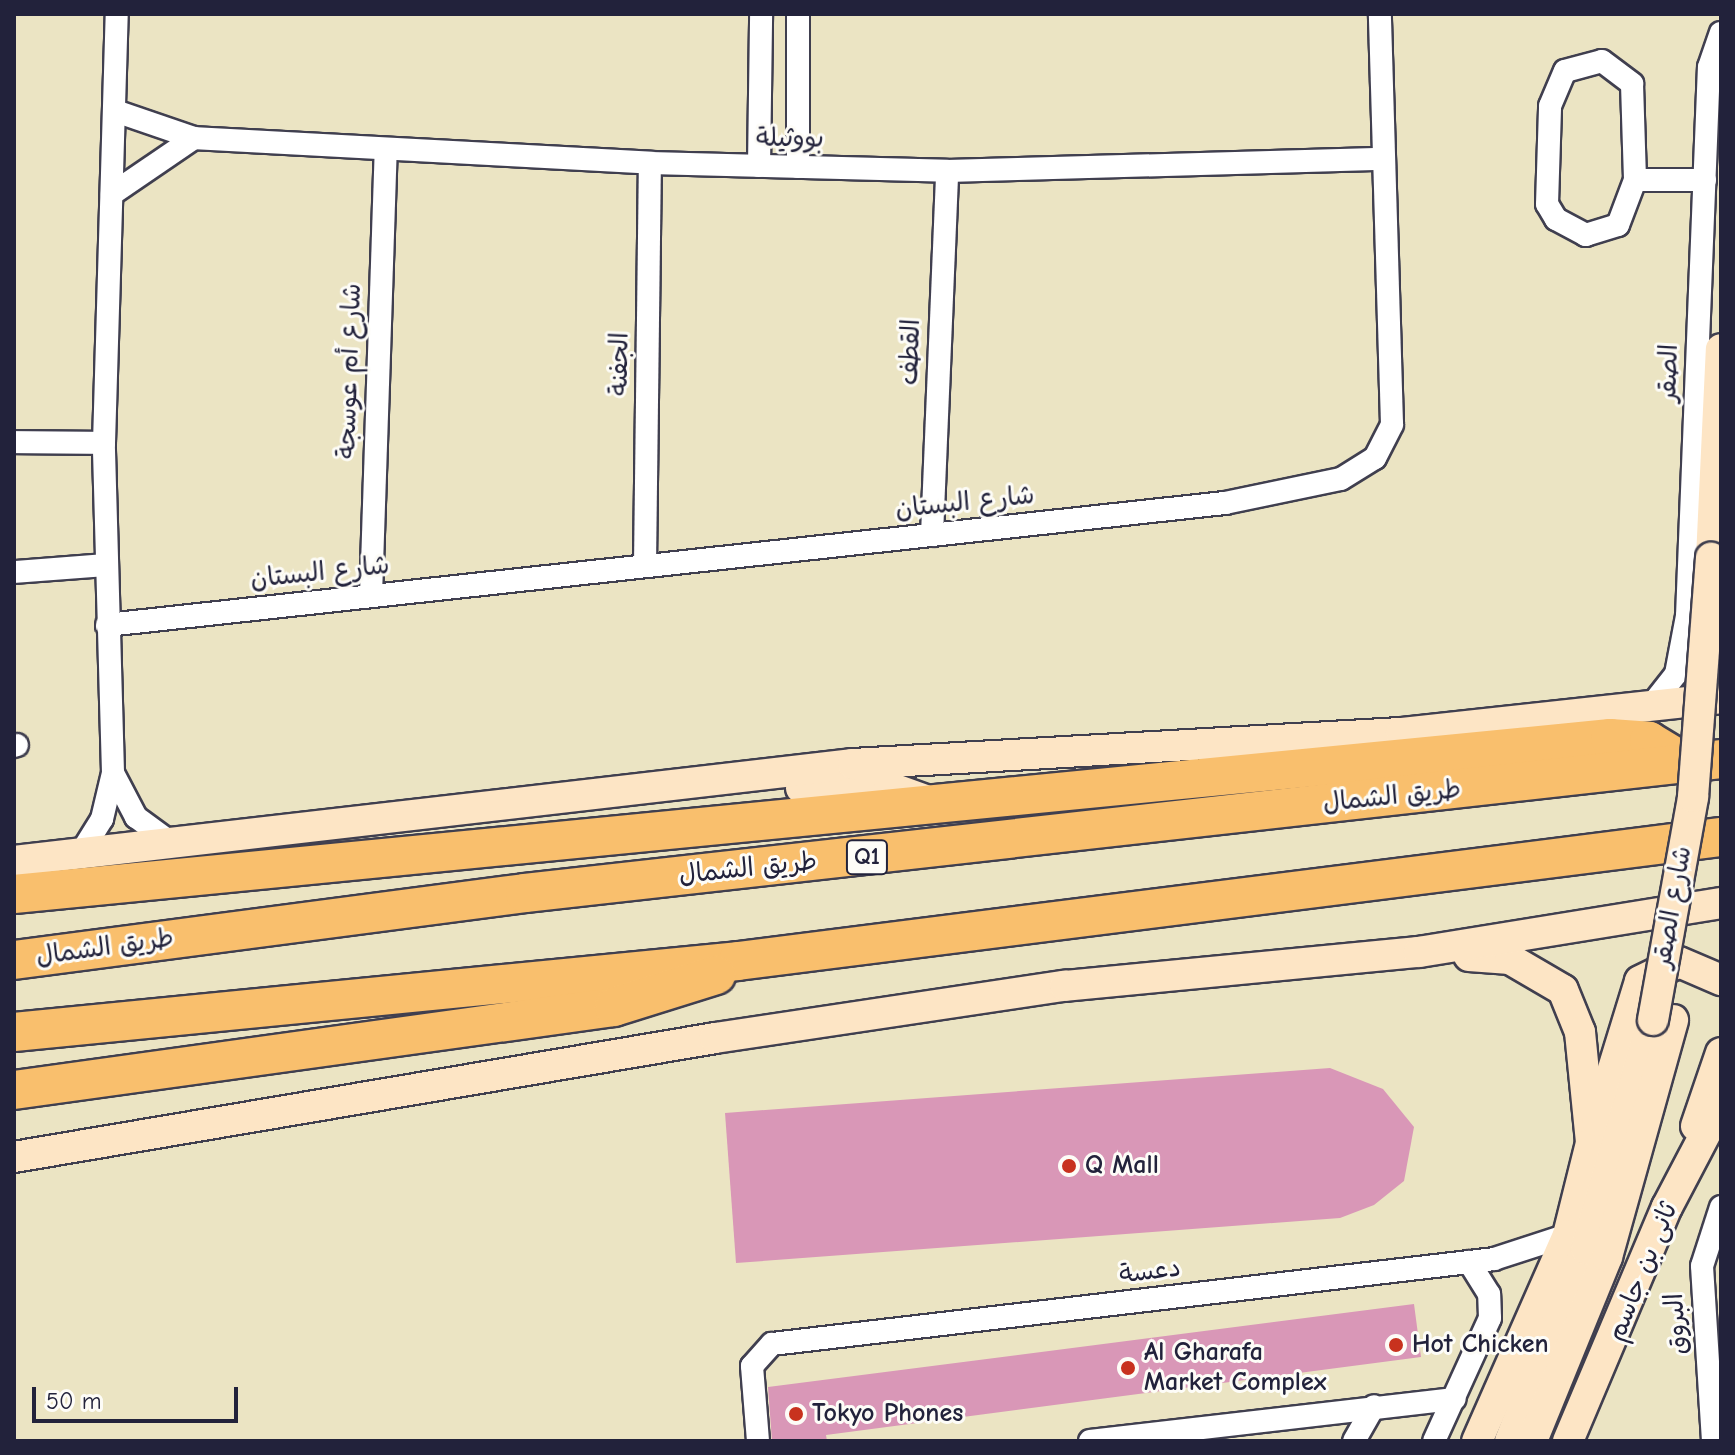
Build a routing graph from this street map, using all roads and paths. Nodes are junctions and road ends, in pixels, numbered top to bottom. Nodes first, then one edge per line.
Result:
1 (117, 14) edge
2 (761, 14) edge
3 (798, 14) edge
4 (1380, 14) edge
5 (1721, 33) edge
6 (115, 111) junction
7 (194, 138) junction
8 (386, 149) junction
9 (1384, 159) junction
10 (650, 163) junction
11 (759, 166) junction
12 (798, 167) junction
13 (947, 171) junction
14 (1635, 180) junction
15 (1705, 180) junction
16 (112, 194) junction
17 (1721, 349) edge
18 (14, 442) edge
19 (104, 443) junction
20 (932, 535) junction
21 (105, 565) junction
22 (645, 565) junction
23 (14, 572) edge
24 (371, 595) junction
25 (1687, 616) junction
26 (107, 625) junction
27 (1721, 650) edge
28 (1721, 698) edge
29 (1650, 707) junction
30 (1721, 729) edge
31 (1704, 761) edge
32 (113, 773) junction
33 (669, 790) junction
34 (940, 805) junction
35 (1721, 837) edge
36 (170, 842) junction
37 (82, 851) junction
38 (14, 861) edge
39 (14, 894) edge
40 (1721, 903) edge
41 (1419, 952) junction
42 (14, 960) edge
43 (738, 961) junction
44 (1721, 980) edge
45 (1663, 1020) junction
46 (14, 1032) edge
47 (1721, 1053) edge
48 (14, 1090) edge
49 (1721, 1104) edge
50 (179, 1132) junction
51 (1591, 1143) junction
52 (14, 1157) edge
53 (14, 1179) edge
54 (1667, 1207) junction
55 (1721, 1207) edge
56 (1568, 1235) junction
57 (1469, 1262) junction
58 (1455, 1399) junction
59 (1374, 1406) junction
60 (758, 1441) edge
61 (1090, 1441) edge
62 (1354, 1441) edge
63 (1434, 1441) edge
64 (1477, 1441) edge
65 (1510, 1441) edge
66 (1532, 1441) edge
67 (1568, 1441) edge
68 (1713, 1441) edge

1 - 6 street
2 - 11 street
3 - 12 street
4 - 9 street, شارع البستان
5 - 15 street, الصقر
6 - 7 street, بووثيلة
6 - 16 street
7 - 8 street, بووثيلة
7 - 16 street
8 - 10 street, بووثيلة
8 - 24 street, شارع أم عوسجة
9 - 13 street, بووثيلة
9 - 20 street, شارع البستان
10 - 11 street, بووثيلة
10 - 22 street, الجفنة
11 - 12 street, بووثيلة
12 - 13 street, بووثيلة
13 - 20 street, القطف
14 - 14 street
14 - 15 street
15 - 25 street, الصقر
16 - 19 street
17 - 45 main road, شارع الصقر, bridge
18 - 19 street
19 - 21 street
20 - 22 street, شارع البستان
21 - 23 street
21 - 26 street
22 - 24 street, شارع البستان
24 - 26 street, شارع البستان
25 - 27 street
25 - 29 street, الصقر
26 - 32 street
28 - 29 main road
29 - 33 main road
30 - 45 main road, شارع الصقر
31 - 34 highway
31 - 42 highway, طريق الشمال / Q1
32 - 36 street
32 - 37 street
33 - 34 main road
33 - 36 main road
34 - 39 highway
35 - 43 highway
36 - 37 main road
37 - 38 main road
40 - 41 main road
41 - 50 main road
41 - 51 main road
43 - 46 highway
43 - 48 highway
44 - 51 main road
45 - 65 main road, شارع الصقر
45 - 66 main road, شارع الصقر
47 - 54 main road
49 - 54 main road, ثانى بن جاسم
50 - 52 main road
50 - 53 main road
51 - 56 main road
54 - 67 main road, ثانى بن جاسم
55 - 68 street, البروق
56 - 57 street, دعسة
56 - 64 main road
57 - 58 street
57 - 60 street, دعسة
58 - 59 street
58 - 63 street
59 - 61 street
59 - 62 street

